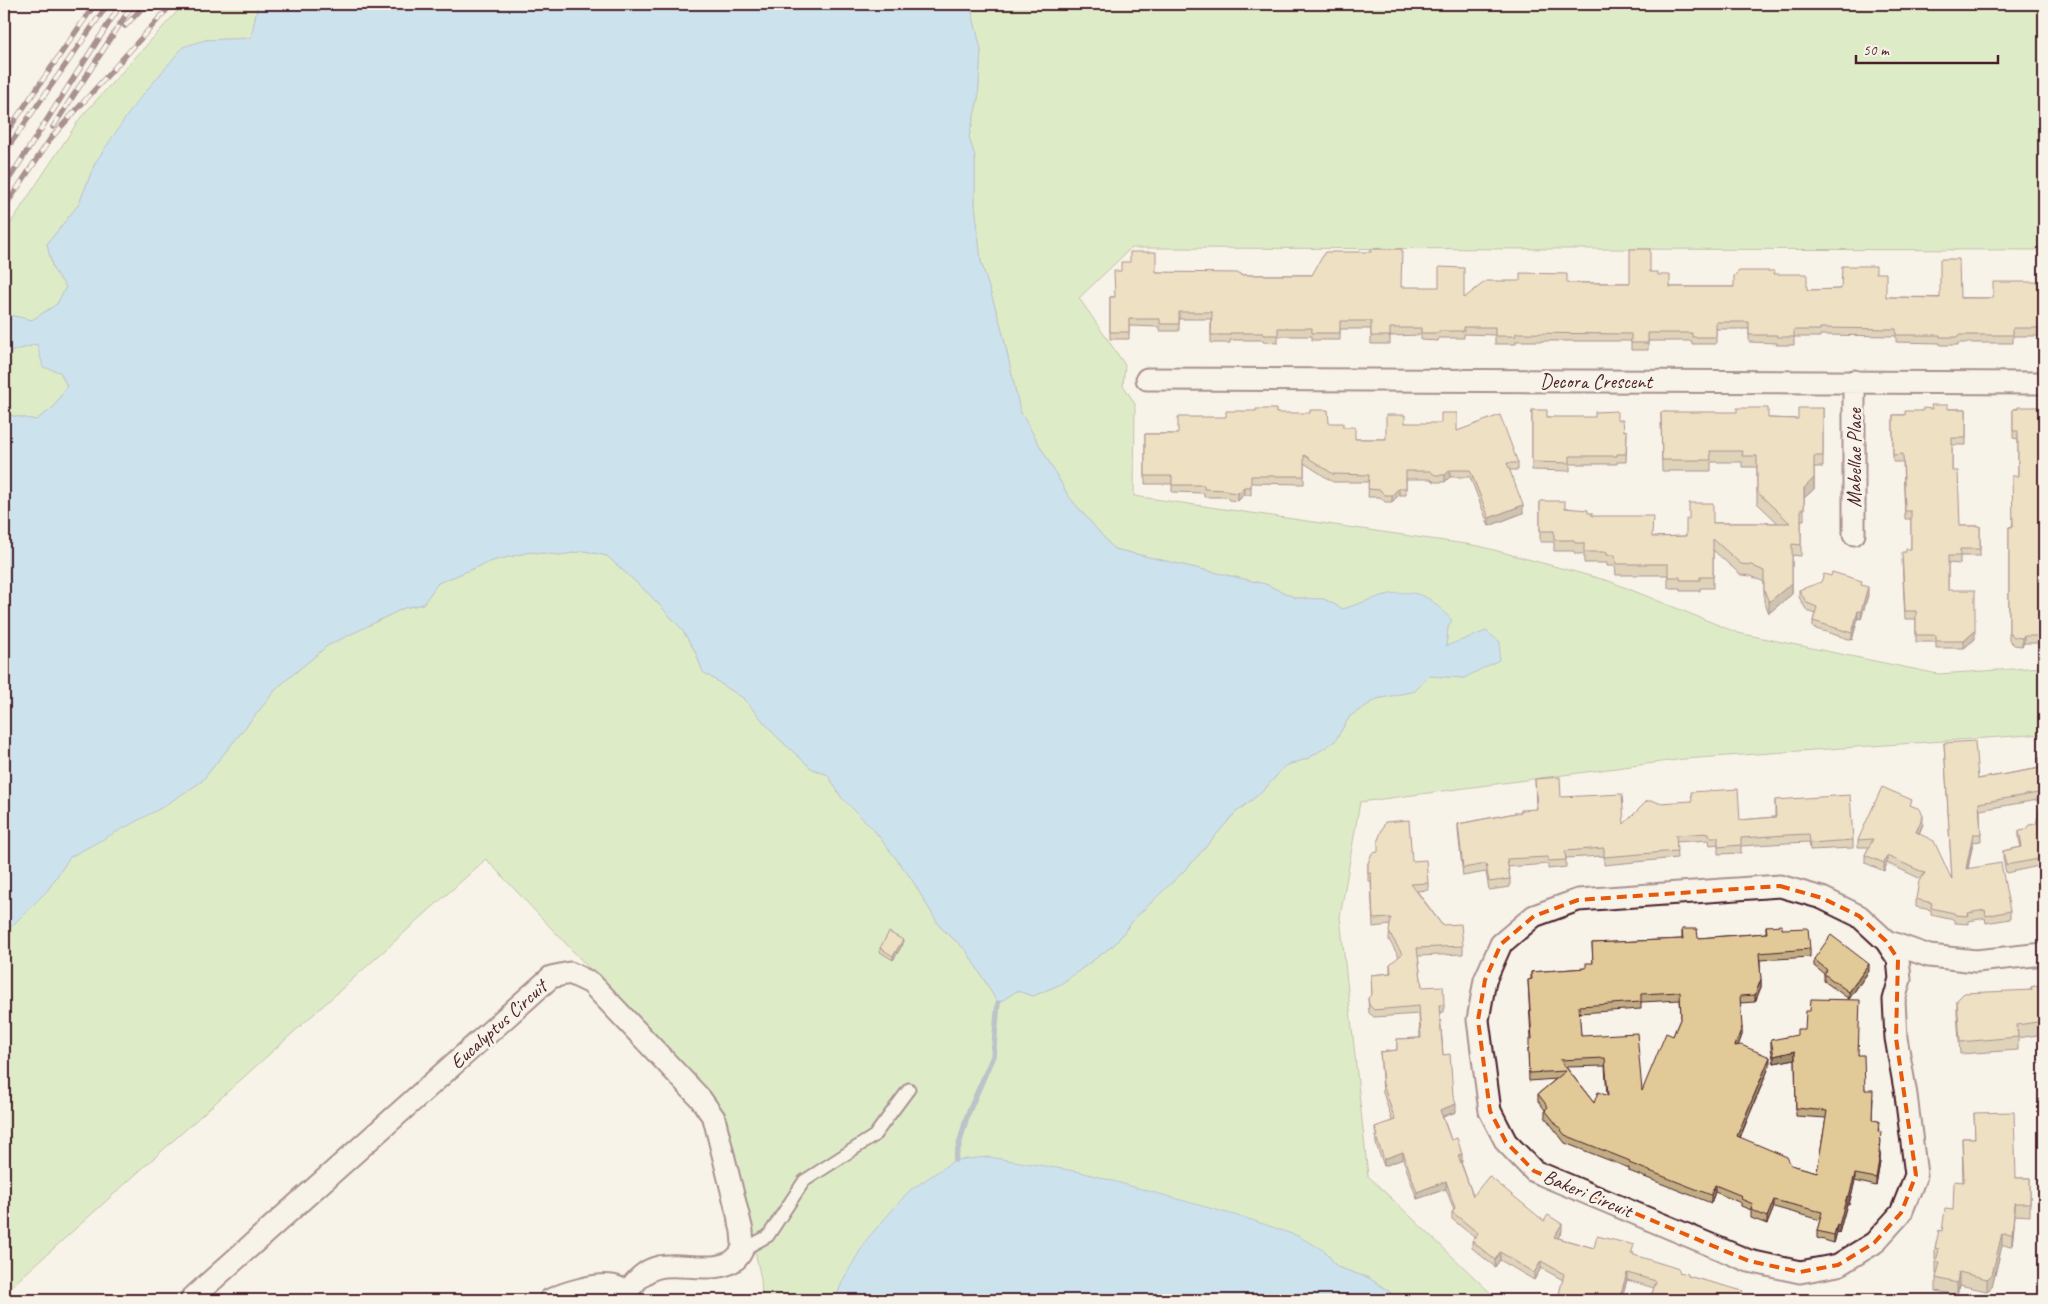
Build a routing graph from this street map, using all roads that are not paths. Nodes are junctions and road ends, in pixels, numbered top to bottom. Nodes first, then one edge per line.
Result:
1 (1147, 380) dead end
2 (1854, 381) junction
3 (2044, 383) edge
4 (1854, 534) dead end
5 (1886, 941) junction
6 (2044, 954) edge
7 (909, 1089) dead end
8 (742, 1250) junction
9 (628, 1296) edge
10 (190, 1300) edge
11 (550, 1300) edge

1 - 2 street, Decora Crescent
2 - 3 street, Decora Crescent
2 - 4 street, Mabellae Place
5 - 5 street, Bakeri Circuit
5 - 6 street, Bakeri Circuit
7 - 8 lane
8 - 9 street
8 - 10 street, Eucalyptus Circuit
9 - 11 street

